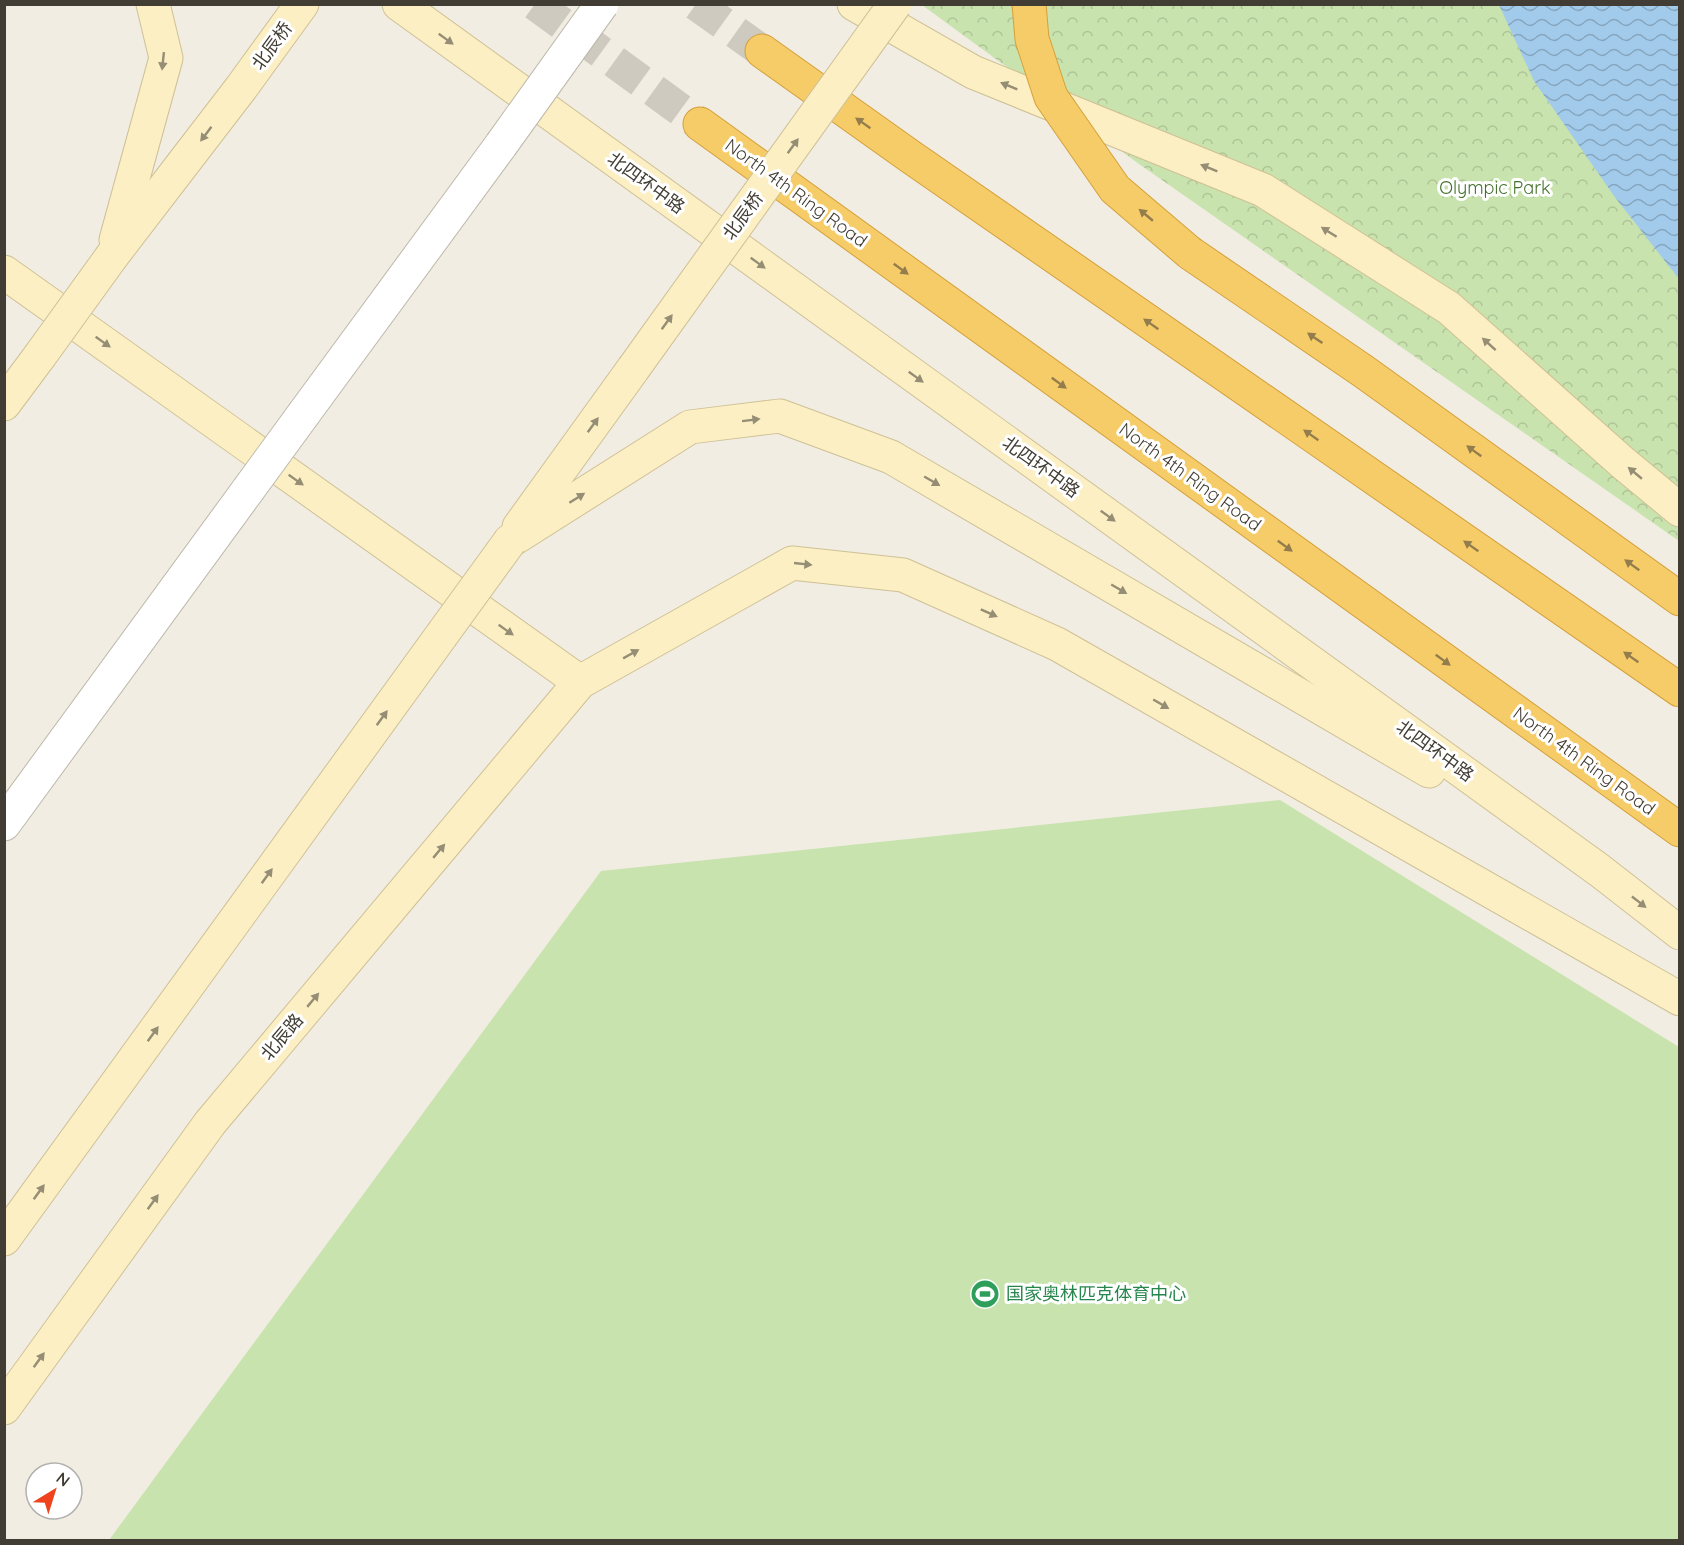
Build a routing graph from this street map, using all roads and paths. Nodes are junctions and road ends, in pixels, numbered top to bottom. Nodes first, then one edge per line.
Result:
1 (153, 4) edge
2 (302, 4) edge
3 (399, 4) edge
4 (602, 4) edge
5 (854, 4) edge
6 (895, 4) edge
7 (1029, 4) edge
8 (762, 51) tunnel mouth
9 (700, 124) tunnel mouth
10 (112, 256) junction
11 (4, 272) edge
12 (4, 404) edge
13 (1680, 510) edge
14 (510, 541) junction
15 (1680, 599) edge
16 (580, 682) junction
17 (1680, 690) edge
18 (4, 824) edge
19 (1680, 830) edge
20 (1599, 870) junction
21 (1680, 933) edge
22 (1680, 999) edge
23 (4, 1239) edge
24 (4, 1408) edge

1 -> 10 street
2 -> 10 street, 北辰桥
3 -> 20 street, 北四环中路
4 - 18 street, bridge
13 -> 5 street
14 -> 6 street, 北辰桥, bridge
15 -> 7 highway, bridge
17 -> 8 highway
9 -> 19 highway, North 4th Ring Road
10 - 12 street, 北辰桥, bridge
11 -> 16 street
14 -> 20 street
23 -> 14 street, 北辰桥, bridge
16 -> 22 street
24 -> 16 street, 北辰路
20 -> 21 street, 北四环中路

